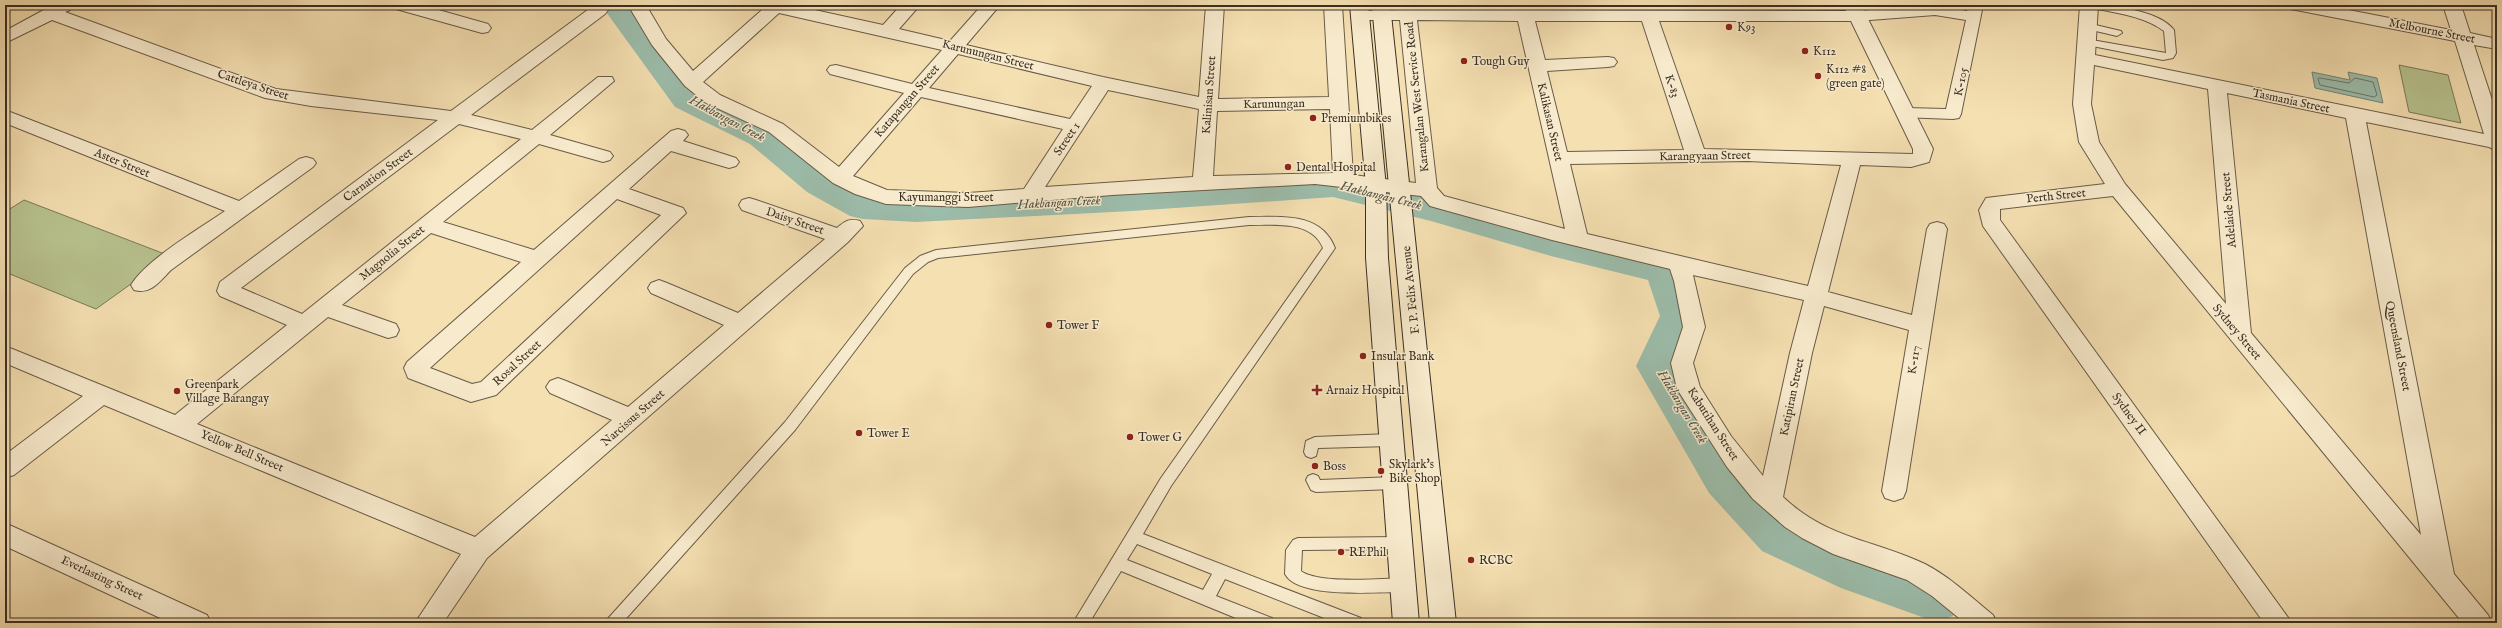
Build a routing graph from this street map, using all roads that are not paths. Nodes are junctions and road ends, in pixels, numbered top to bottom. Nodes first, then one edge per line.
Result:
1 (402, 5) edge
2 (637, 5) edge
3 (911, 5) edge
4 (991, 5) edge
5 (1215, 5) edge
6 (1333, 5) edge
7 (2296, 5) edge
8 (2452, 5) edge
9 (774, 6) edge
10 (2332, 8) edge
11 (58, 9) edge
12 (599, 10) dead end
13 (1359, 10) edge
14 (1381, 10) edge
15 (1408, 10) edge
16 (1524, 10) edge
17 (1855, 10) edge
18 (1975, 11) edge
19 (1649, 16) junction
20 (2088, 27) edge
21 (482, 28) dead end
22 (887, 31) junction
23 (2117, 32) dead end
24 (2462, 37) junction
25 (5, 38) edge
26 (2497, 44) edge
27 (954, 47) junction
28 (1608, 62) dead end
29 (1537, 66) junction
30 (836, 70) dead end
31 (605, 81) dead end
32 (692, 82) junction
33 (1103, 83) junction
34 (2217, 86) junction
35 (916, 91) junction
36 (1338, 103) junction
37 (1209, 105) junction
38 (1906, 113) junction
39 (2355, 114) junction
40 (5, 116) edge
41 (456, 118) junction
42 (1076, 126) junction
43 (535, 137) junction
44 (2497, 144) edge
45 (603, 156) dead end
46 (1696, 156) junction
47 (1559, 158) junction
48 (1852, 158) junction
49 (728, 162) dead end
50 (306, 163) dead end
51 (840, 178) junction
52 (1343, 178) junction
53 (1203, 184) junction
54 (1376, 187) junction
55 (2118, 189) junction
56 (1401, 190) junction
57 (1427, 190) junction
58 (614, 191) junction
59 (1030, 195) junction
60 (1993, 203) joint
61 (749, 205) dead end
62 (239, 210) junction
63 (426, 224) junction
64 (1937, 229) dead end
65 (847, 231) joint
66 (1577, 238) junction
67 (1376, 247) junction
68 (1407, 247) junction
69 (538, 259) junction
70 (1678, 264) junction
71 (142, 285) dead end
72 (659, 288) dead end
73 (1815, 294) junction
74 (325, 307) junction
75 (742, 323) junction
76 (305, 324) junction
77 (1920, 325) junction
78 (388, 330) dead end
79 (2240, 335) junction
80 (5, 354) edge
81 (1384, 363) junction
82 (1418, 364) junction
83 (558, 386) dead end
84 (103, 393) junction
85 (632, 419) junction
86 (179, 425) junction
87 (1390, 440) junction
88 (1311, 452) dead end
89 (5, 468) edge
90 (1313, 480) dead end
91 (1393, 483) junction
92 (1894, 491) dead end
93 (1770, 500) junction
94 (5, 534) edge
95 (1135, 537) junction
96 (1399, 543) junction
97 (478, 550) junction
98 (1118, 563) junction
99 (1221, 571) junction
100 (2442, 579) junction
101 (1403, 585) junction
102 (1206, 599) junction
103 (198, 623) edge
104 (428, 623) edge
105 (612, 623) edge
106 (1081, 623) edge
107 (1266, 623) edge
108 (1353, 623) edge
109 (1406, 623) edge
110 (1443, 623) edge
111 (1984, 623) edge
112 (2279, 623) edge
113 (2479, 623) edge

1 - 21 street
2 - 32 street, Kayumanggi Street
3 - 22 street
4 - 27 street, Katapangan Street
5 - 37 street, Kalinisan Street
6 - 36 street
7 - 10 street, Melbourne Street
8 - 24 street
9 - 22 street, Karunungan Street
9 - 32 street
10 - 24 street, Melbourne Street
11 - 25 street
11 - 41 street, Cattleya Street
12 - 41 street, Carnation Street
13 - 14 street
13 - 54 street
14 - 15 street
14 - 56 street, F. P. Felix Avenue
15 - 16 street
15 - 57 street, Karangalan West Service Road
16 - 19 street
16 - 29 street, Kalikasan Street
17 - 18 street
17 - 19 street
17 - 38 street
18 - 38 street, K-105
19 - 46 street, K-83
20 - 20 lane
20 - 23 lane
20 - 34 street, Tasmania Street
20 - 55 street, Sydney Street
22 - 27 street, Karunungan Street
24 - 26 street, Melbourne Street
24 - 44 street
27 - 33 street, Karunungan Street
27 - 35 street, Katapangan Street
28 - 29 street
29 - 47 street, Kalikasan Street
30 - 35 street
31 - 43 street, Magnolia Street
32 - 51 street, Kayumanggi Street
33 - 37 street, Karunungan Street
33 - 42 street, Street 1
34 - 39 street, Tasmania Street
34 - 79 street, Adelaide Street
35 - 42 street
35 - 51 street, Katapangan Street
36 - 37 street, Karunungan
36 - 52 street
37 - 53 street, Kalinisan Street
38 - 48 street, Karangyaan Street
39 - 44 street, Tasmania Street
39 - 100 street, Queensland Street
40 - 62 street, Aster Street
41 - 43 street, Cattleya Street
41 - 76 street, Carnation Street
42 - 59 street, Street 1
43 - 45 street
43 - 63 street, Magnolia Street
46 - 47 street, Karangyaan Street
46 - 48 street, Karangyaan Street
47 - 66 street, Kalikasan Street
48 - 73 street, Katipiran Street
49 - 58 street, Rosal Street
50 - 62 street
51 - 59 street, Kayumanggi Street
52 - 53 street, Kayumanggi Street
52 - 54 street, Kayumanggi Street
53 - 59 street, Kayumanggi Street
54 - 56 street
54 - 67 street
55 - 60 street, Perth Street
55 - 79 street, Sydney Street
56 - 57 street
56 - 68 street, F. P. Felix Avenue
57 - 66 street
58 - 69 street, Rosal Street
58 - 69 street, Rosal Street
60 - 112 street, Sydney II
61 - 65 street, Daisy Street
62 - 71 street
63 - 69 street
63 - 74 street, Magnolia Street
64 - 77 street, K-117
65 - 75 street, Narcissus Street
66 - 70 street
67 - 68 street
67 - 81 street
68 - 82 street, F. P. Felix Avenue
70 - 73 street
70 - 93 street, Kabutihan Street
72 - 75 street
73 - 77 street
73 - 93 street, Katipiran Street
74 - 76 street, Magnolia Street
74 - 78 street
75 - 85 street, Narcissus Street
76 - 86 street, Magnolia Street
77 - 92 street, K-117
79 - 100 street, Sydney Street
80 - 84 street, Yellow Bell Street
81 - 82 street
81 - 87 street
82 - 110 street, F. P. Felix Avenue
83 - 85 street
84 - 86 street, Yellow Bell Street
84 - 89 street
85 - 97 street, Narcissus Street
86 - 97 street, Yellow Bell Street
87 - 88 lane
87 - 91 street
90 - 91 lane
91 - 96 street
93 - 111 street, Kabutihan Street
94 - 103 street, Everlasting Street
95 - 98 lane
95 - 99 lane
95 - 105 lane
96 - 101 street
96 - 101 lane
97 - 104 street, Narcissus Street
98 - 102 lane
98 - 106 lane
99 - 102 lane
99 - 108 lane
100 - 113 street, Sydney Street
101 - 109 street
102 - 107 lane

